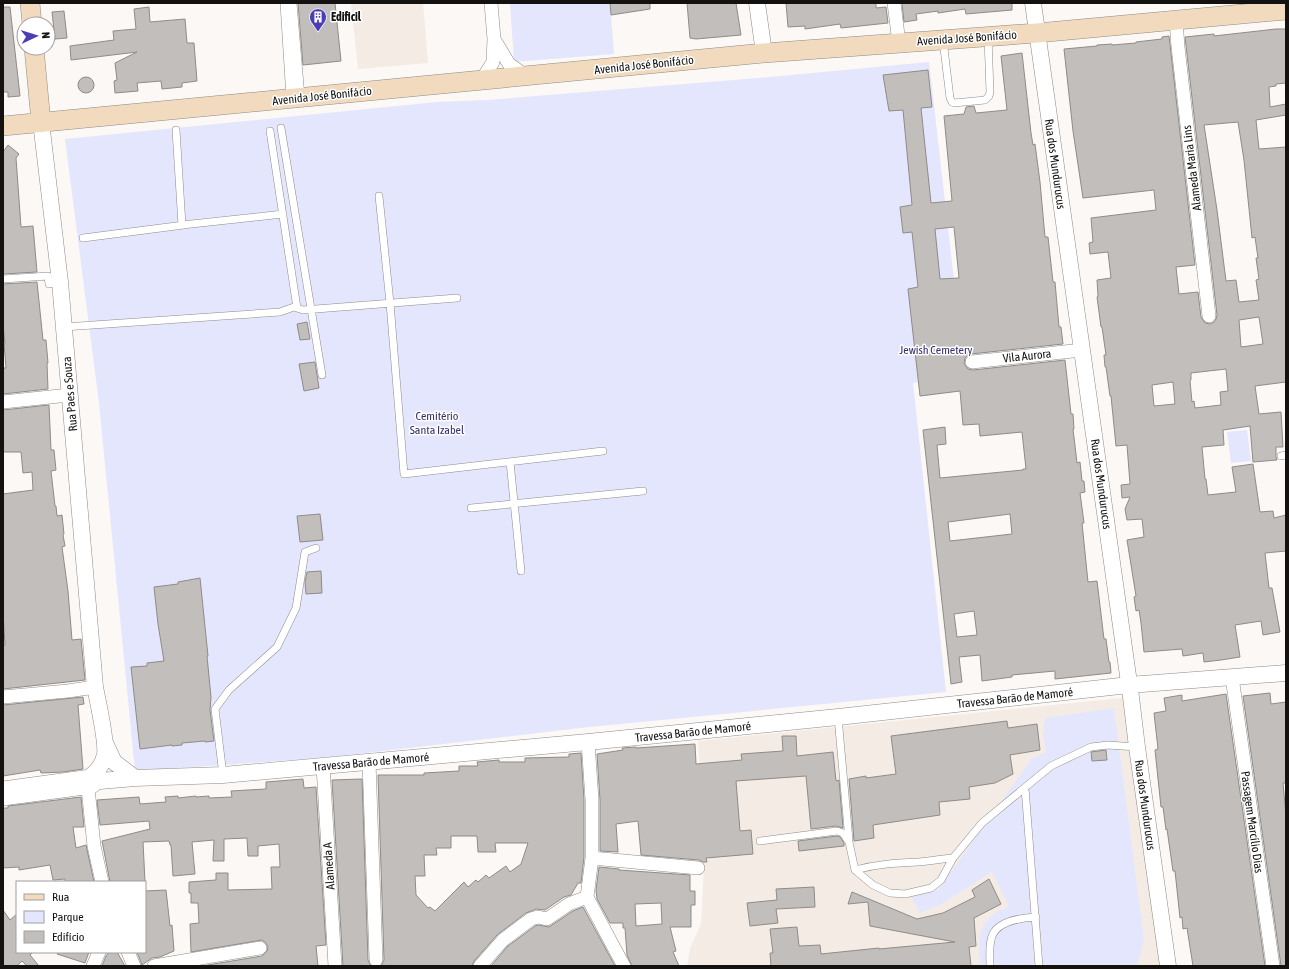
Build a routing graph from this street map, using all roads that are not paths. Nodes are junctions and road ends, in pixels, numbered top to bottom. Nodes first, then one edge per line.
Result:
1 (30, 3) edge
2 (287, 3) edge
3 (294, 3) edge
4 (491, 3) edge
5 (757, 3) edge
6 (894, 3) edge
7 (1033, 3) edge
8 (1286, 10) edge
9 (31, 16) edge
10 (1176, 20) junction
11 (1037, 33) junction
12 (988, 36) junction
13 (494, 39) junction
14 (943, 40) junction
15 (899, 43) junction
16 (764, 53) junction
17 (35, 56) edge
18 (526, 76) junction
19 (477, 82) junction
20 (297, 98) junction
21 (41, 122) junction
22 (3, 126) edge
23 (281, 128) dead end
24 (176, 130) dead end
25 (270, 131) dead end
26 (379, 196) dead end
27 (283, 214) junction
28 (184, 225) junction
29 (83, 238) dead end
30 (3, 279) edge
31 (60, 282) junction
32 (457, 298) dead end
33 (390, 303) junction
34 (297, 308) junction
35 (312, 309) junction
36 (1209, 316) dead end
37 (64, 327) junction
38 (1082, 350) junction
39 (972, 362) dead end
40 (322, 375) dead end
41 (69, 395) junction
42 (3, 402) edge
43 (603, 451) dead end
44 (510, 462) junction
45 (643, 491) dead end
46 (514, 505) junction
47 (471, 508) dead end
48 (316, 548) dead end
49 (521, 571) dead end
50 (1286, 673) edge
51 (1232, 677) junction
52 (1129, 685) junction
53 (95, 687) junction
54 (3, 697) edge
55 (838, 718) junction
56 (104, 740) junction
57 (588, 742) junction
58 (1137, 747) junction
59 (369, 762) junction
60 (323, 766) junction
61 (223, 775) junction
62 (135, 778) junction
63 (93, 781) junction
64 (3, 788) edge
65 (1025, 788) junction
66 (3, 799) edge
67 (760, 841) dead end
68 (849, 842) junction
69 (592, 858) junction
70 (953, 858) junction
71 (698, 868) dead end
72 (855, 870) junction
73 (102, 881) edge
74 (587, 897) junction
75 (1036, 917) junction
76 (260, 948) dead end
77 (99, 953) edge
78 (128, 953) edge
79 (376, 960) dead end
80 (93, 966) edge
81 (134, 966) edge
82 (154, 966) edge
83 (335, 966) edge
84 (480, 966) edge
85 (624, 966) edge
86 (990, 966) edge
87 (1039, 966) edge
88 (1168, 966) edge
89 (1273, 966) edge

1 - 9 main road
2 - 20 street
3 - 20 lane
4 - 13 street
5 - 16 street
6 - 15 street
7 - 11 street, Rua dos Mundurucus
8 - 10 main road, Avenida José Bonifácio
10 - 11 main road, Avenida José Bonifácio
10 - 36 street, Alameda Maria Lins
11 - 12 main road, Avenida José Bonifácio
11 - 38 street, Rua dos Mundurucus
12 - 14 main road, Avenida José Bonifácio
12 - 14 lane
13 - 18 street
13 - 19 street
14 - 15 main road, Avenida José Bonifácio
15 - 16 main road, Avenida José Bonifácio
16 - 18 main road, Avenida José Bonifácio
17 - 21 main road, Rua Paes e Souza
18 - 19 main road, Avenida José Bonifácio
19 - 20 main road, Avenida José Bonifácio
20 - 21 main road, Avenida José Bonifácio
21 - 22 main road, Avenida José Bonifácio
21 - 31 street, Rua Paes e Souza
23 - 35 lane
24 - 28 lane
25 - 27 lane
26 - 33 lane
27 - 28 lane
27 - 34 lane
28 - 29 lane
30 - 31 lane
31 - 37 street, Rua Paes e Souza
32 - 33 lane
33 - 35 lane
33 - 44 lane
34 - 35 lane
34 - 37 lane
35 - 40 lane
37 - 41 street, Rua Paes e Souza
38 - 39 street, Vila Aurora
38 - 52 street, Rua dos Mundurucus
41 - 42 street
41 - 53 street, Rua Paes e Souza
43 - 44 lane
44 - 46 lane
45 - 46 lane
46 - 47 lane
46 - 49 lane
48 - 61 lane
50 - 51 street, Travessa Barão de Mamoré
51 - 52 street, Travessa Barão de Mamoré
51 - 89 street, Passagem Marcílio Dias
52 - 55 street, Travessa Barão de Mamoré
52 - 58 street, Rua dos Mundurucus
53 - 54 street
53 - 56 street, Rua Paes e Souza
55 - 57 street, Travessa Barão de Mamoré
55 - 68 lane
56 - 62 street, Rua Paes e Souza
56 - 63 street, Rua Paes e Souza
57 - 59 street, Travessa Barão de Mamoré
57 - 69 street
58 - 65 lane
58 - 88 street, Rua dos Mundurucus
59 - 60 street, Travessa Barão de Mamoré
59 - 79 street
60 - 61 street, Travessa Barão de Mamoré
60 - 83 street, Alameda A
61 - 62 street, Travessa Barão de Mamoré
62 - 63 street, Travessa Barão de Mamoré
63 - 64 street, Travessa Barão de Mamoré
63 - 66 street, Travessa Barão de Mamoré
63 - 73 street
65 - 70 lane
65 - 75 lane
67 - 68 lane
68 - 72 lane
69 - 71 street
69 - 74 street
70 - 72 lane
70 - 72 lane
74 - 84 street
74 - 85 street
75 - 86 lane
75 - 87 lane
76 - 82 street
77 - 80 street
78 - 81 street

